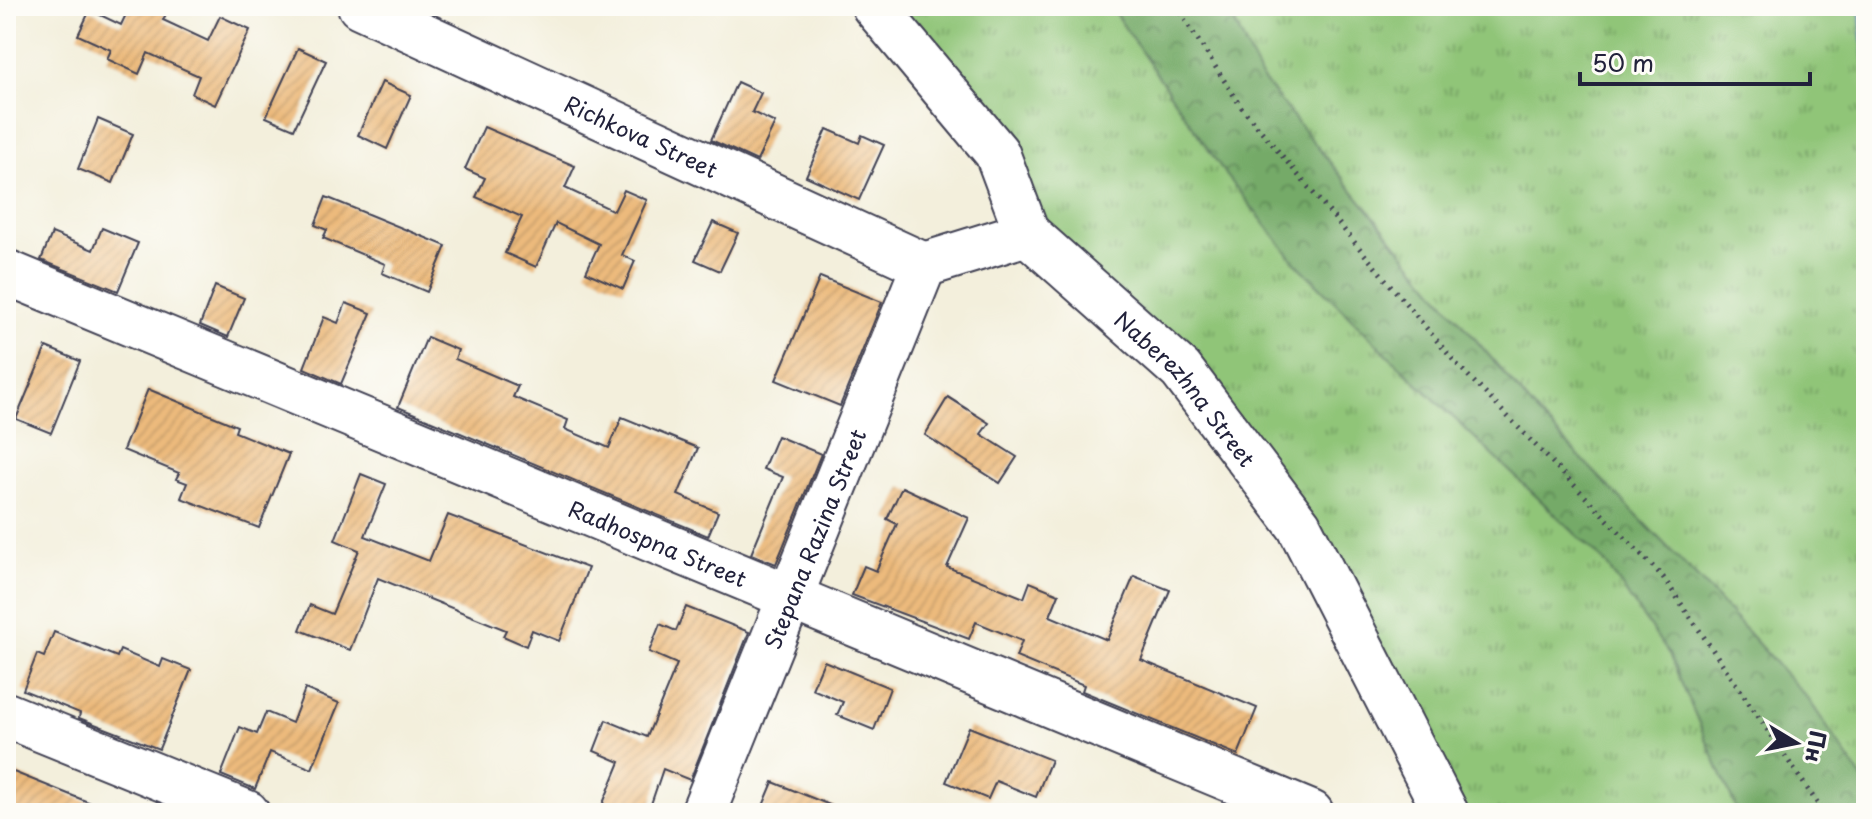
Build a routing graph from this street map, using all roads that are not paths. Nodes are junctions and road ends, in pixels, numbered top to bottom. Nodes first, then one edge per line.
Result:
1 (360, 6) edge
2 (874, 6) edge
3 (1027, 233) junction
4 (924, 265) junction
5 (6, 272) edge
6 (790, 597) junction
7 (6, 715) edge
8 (247, 813) edge
9 (703, 813) edge
10 (1311, 813) edge
11 (1446, 813) edge

1 - 4 street, Richkova Street
2 - 3 street, Naberezhna Street
3 - 4 street
3 - 11 street, Naberezhna Street
4 - 6 street, Stepana Razina Street
5 - 6 street, Radhospna Street
6 - 9 street, Stepana Razina Street
6 - 10 street, Radhospna Street
7 - 8 street

